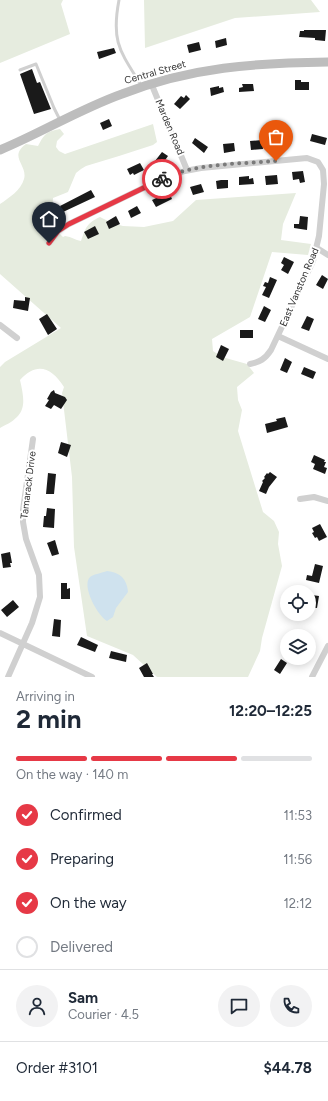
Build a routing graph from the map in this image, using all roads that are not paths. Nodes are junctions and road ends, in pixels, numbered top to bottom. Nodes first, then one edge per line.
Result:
1 (119, 0) edge
2 (328, 62) edge
3 (20, 70) dead end
4 (151, 83) junction
5 (142, 86) junction
6 (61, 121) junction
7 (0, 150) edge
8 (187, 170) junction
9 (49, 243) dead end
10 (317, 248) junction
11 (328, 255) edge
12 (0, 325) edge
13 (278, 336) junction
14 (17, 338) dead end
15 (328, 359) edge
16 (250, 364) dead end
17 (33, 439) dead end
18 (300, 499) dead end
19 (328, 502) edge
20 (0, 633) edge
21 (23, 644) junction
22 (328, 646) edge
23 (8, 677) edge
24 (92, 677) edge
25 (312, 677) edge

1 - 5 lane
2 - 4 main road, Central Street
3 - 6 lane
4 - 5 main road, Central Street
4 - 8 street, Marden Road
5 - 6 main road, Central Street
6 - 7 main road, Central Street
8 - 9 street
8 - 10 street, East Vanston Road
10 - 11 street
10 - 13 street, East Vanston Road
12 - 14 street
13 - 15 street
13 - 16 street, East Vanston Road
17 - 21 street, Tamarack Drive
18 - 19 street
20 - 21 street
21 - 23 street, Tamarack Drive
21 - 24 street
22 - 25 street

